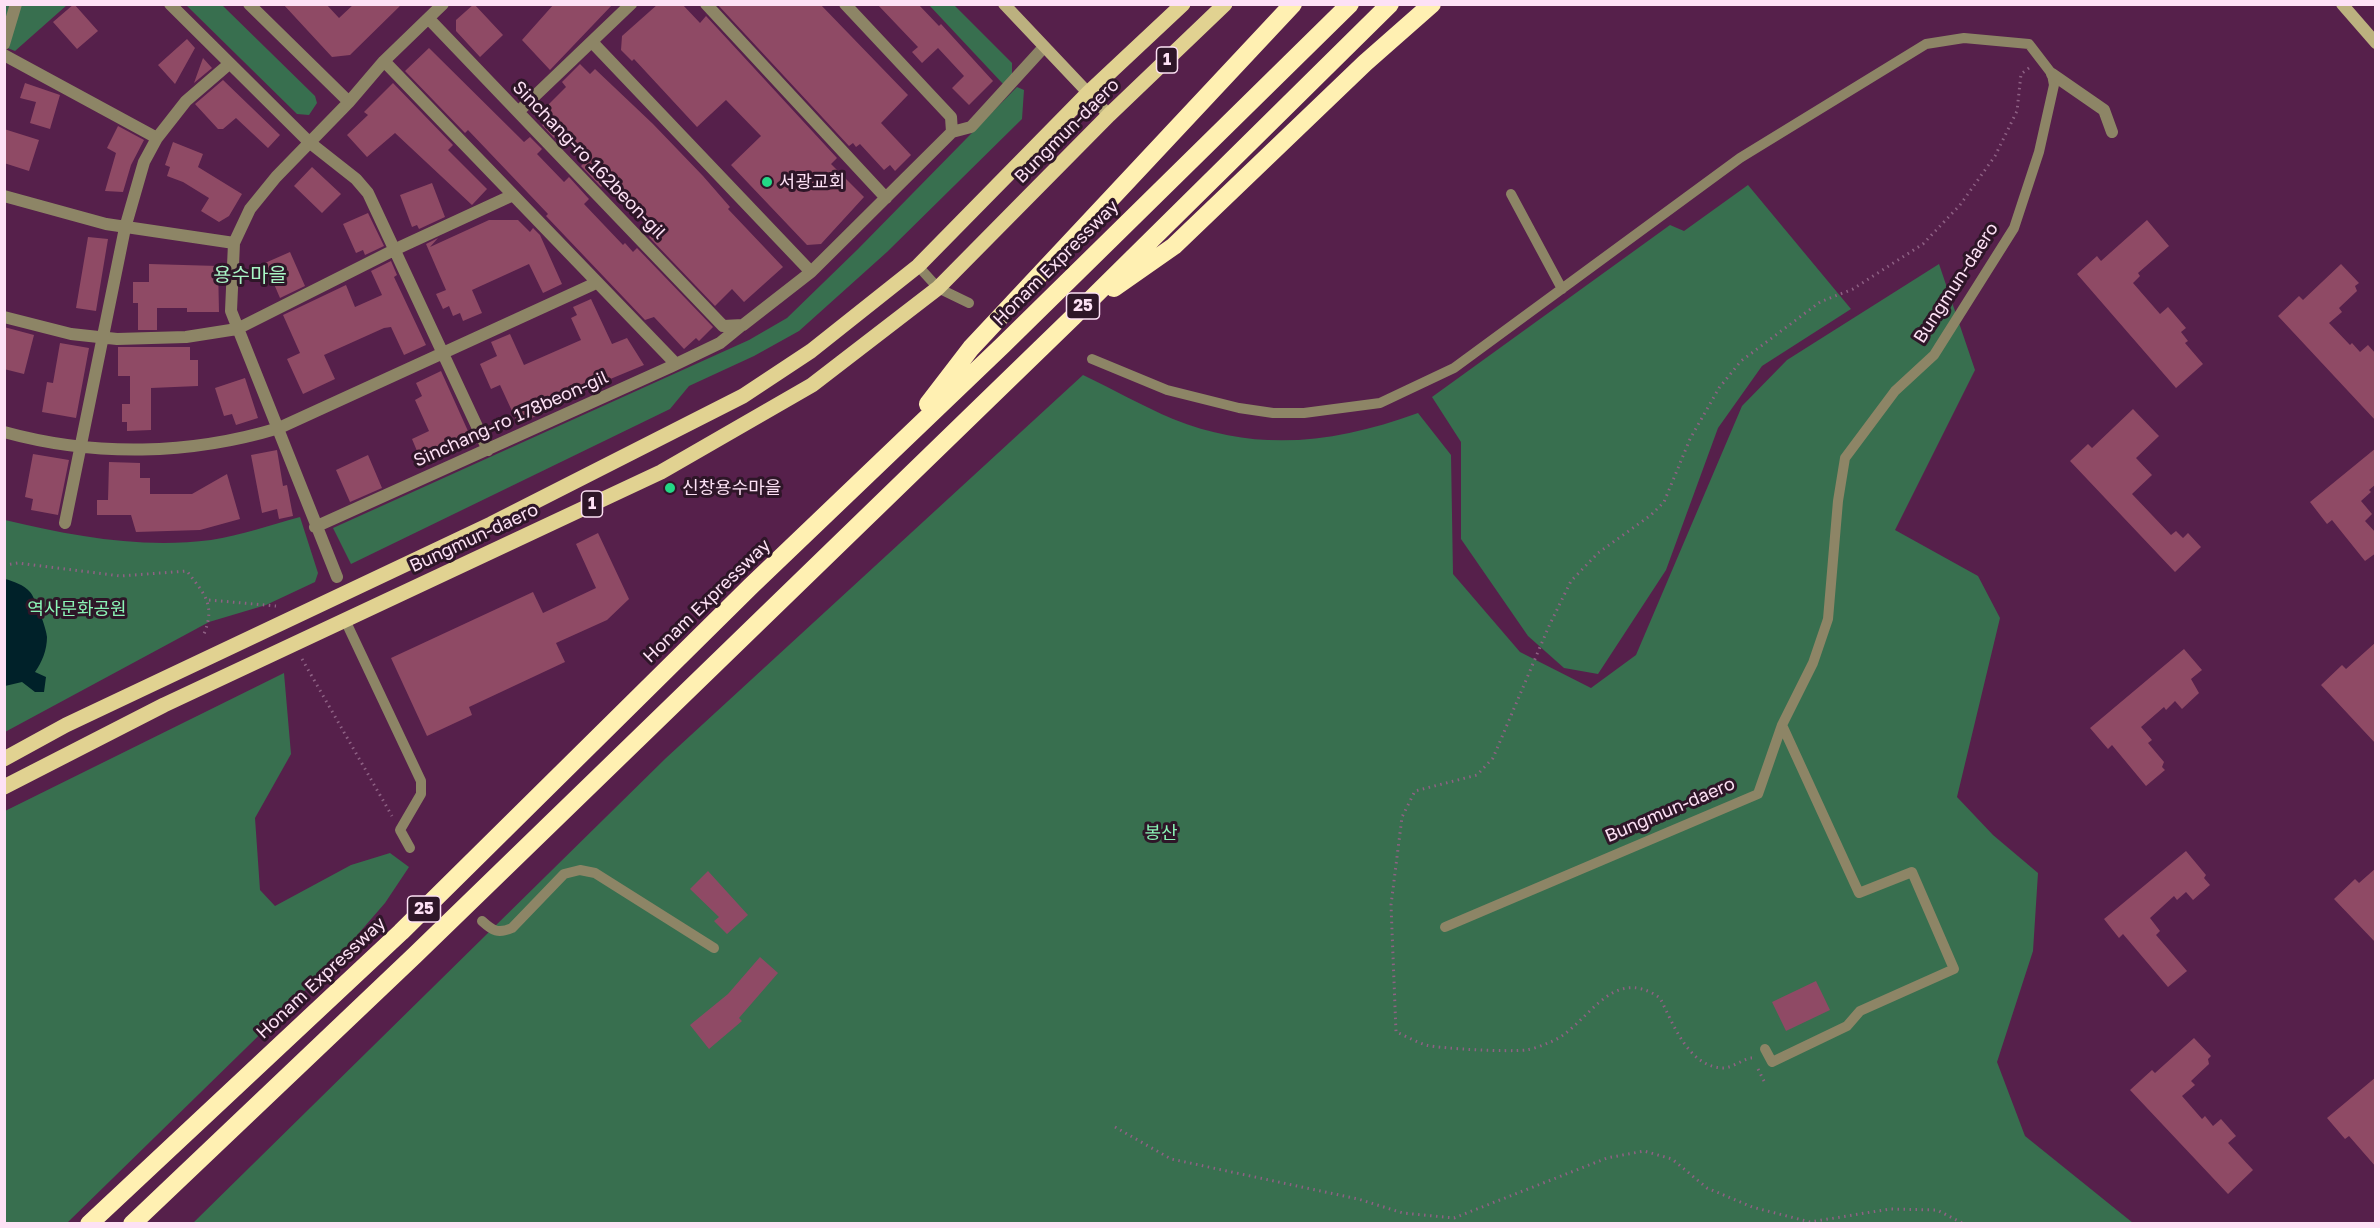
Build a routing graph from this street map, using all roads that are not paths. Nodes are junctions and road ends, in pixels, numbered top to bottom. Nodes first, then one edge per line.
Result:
1 (16, 4) edge
2 (170, 4) edge
3 (249, 4) edge
4 (443, 4) edge
5 (631, 4) edge
6 (706, 4) edge
7 (845, 4) edge
8 (1004, 4) edge
9 (1183, 4) edge
10 (1225, 4) edge
11 (1293, 4) edge
12 (1350, 4) edge
13 (1390, 4) edge
14 (1432, 4) edge
15 (2342, 4) edge
16 (429, 19) junction
17 (592, 42) junction
18 (2376, 43) edge
19 (4, 44) edge
20 (1044, 47) junction
21 (4, 55) edge
22 (384, 61) junction
23 (229, 64) junction
24 (2052, 74) junction
25 (1088, 93) junction
26 (349, 102) junction
27 (518, 112) junction
28 (1110, 115) junction
29 (952, 132) junction
30 (2112, 132) dead end
31 (157, 138) junction
32 (309, 142) junction
33 (1510, 194) dead end
34 (513, 195) junction
35 (4, 196) edge
36 (886, 198) junction
37 (125, 228) junction
38 (234, 243) junction
39 (396, 249) junction
40 (918, 266) junction
41 (812, 272) junction
42 (596, 283) junction
43 (938, 288) junction
44 (1562, 289) junction
45 (969, 303) dead end
46 (4, 317) edge
47 (1073, 317) junction
48 (743, 325) junction
49 (237, 329) junction
50 (101, 338) junction
51 (443, 354) junction
52 (1092, 359) dead end
53 (676, 364) junction
54 (279, 428) junction
55 (4, 432) edge
56 (80, 446) junction
57 (897, 446) junction
58 (488, 450) junction
59 (64, 523) dead end
60 (315, 527) junction
61 (337, 577) dead end
62 (345, 620) junction
63 (1782, 725) junction
64 (4, 759) edge
65 (4, 787) edge
66 (410, 848) dead end
67 (482, 921) dead end
68 (1445, 927) dead end
69 (714, 948) dead end
70 (1765, 1049) dead end
71 (89, 1224) edge
72 (132, 1224) edge

1 - 19 street
2 - 23 street
3 - 26 street
4 - 16 street
5 - 17 street
6 - 36 street
7 - 29 street
8 - 20 main road
9 - 25 main road, Bungmun-daero / 1
10 - 28 main road, Bungmun-daero / 1
11 - 57 highway
12 - 57 highway, Honam Expressway / 25
13 - 47 highway, 25
14 - 47 highway
15 - 18 main road
16 - 22 street
16 - 27 street, Sinchang-ro 162beon-gil
17 - 27 street
17 - 41 street
20 - 25 main road
20 - 29 street
21 - 31 street
22 - 26 street
22 - 34 street
23 - 31 street
23 - 32 street
24 - 30 street
24 - 44 lane
24 - 63 lane, Bungmun-daero
25 - 28 main road
25 - 40 main road, Bungmun-daero / 1
26 - 32 street
27 - 48 street, Sinchang-ro 162beon-gil
28 - 43 main road, Bungmun-daero / 1
29 - 36 street
31 - 37 street
32 - 38 street
32 - 39 street
33 - 44 lane
34 - 39 street
34 - 42 street
35 - 37 street
36 - 41 street
37 - 38 street
37 - 50 street
38 - 49 street
39 - 49 street
39 - 51 street
40 - 43 lane
40 - 64 main road, Bungmun-daero / 1
41 - 48 street
42 - 51 street
42 - 53 street
43 - 45 lane
43 - 62 main road, Bungmun-daero / 1
44 - 52 lane
46 - 50 street
47 - 72 highway, 25
48 - 53 street, Sinchang-ro 178beon-gil
49 - 50 street
49 - 54 street
50 - 56 street
51 - 54 street
51 - 58 street
53 - 58 street, Sinchang-ro 178beon-gil
54 - 56 street
54 - 60 street
55 - 56 street
56 - 59 street
57 - 71 highway, Honam Expressway / 25
58 - 60 street, Sinchang-ro 178beon-gil
60 - 61 street
62 - 65 main road, Bungmun-daero / 1
62 - 66 lane
63 - 68 lane, Bungmun-daero
63 - 70 lane
67 - 69 lane

